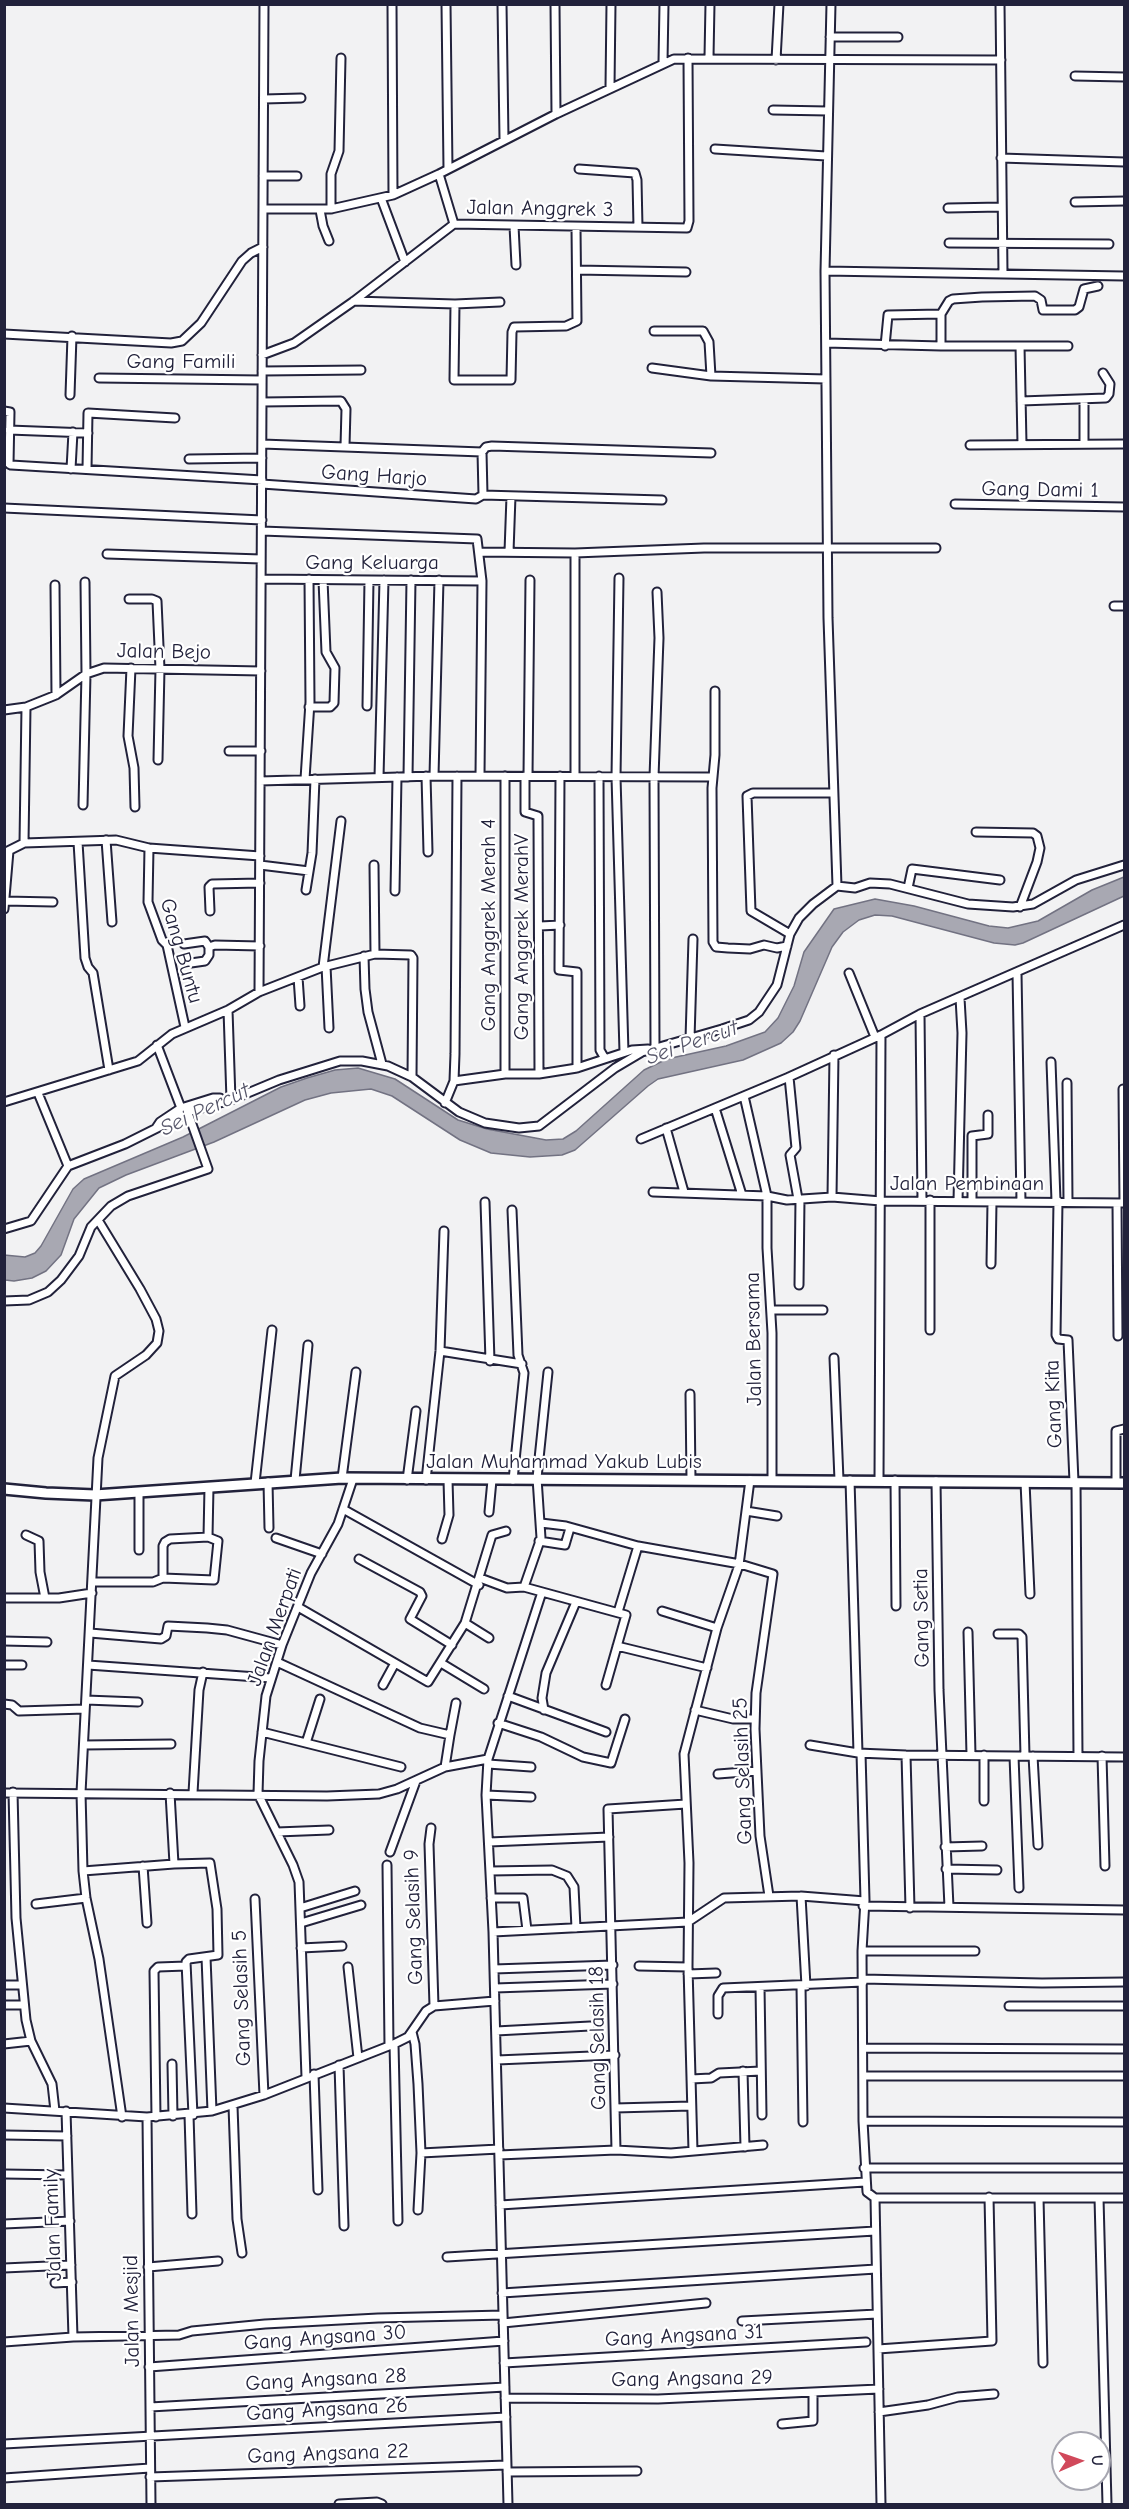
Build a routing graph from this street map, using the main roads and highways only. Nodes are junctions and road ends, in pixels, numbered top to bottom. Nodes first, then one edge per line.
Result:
1 (1120, 1483) edge
2 (4, 1489) edge

1 - 2 main road, Jalan Muhammad Yakub Lubis

